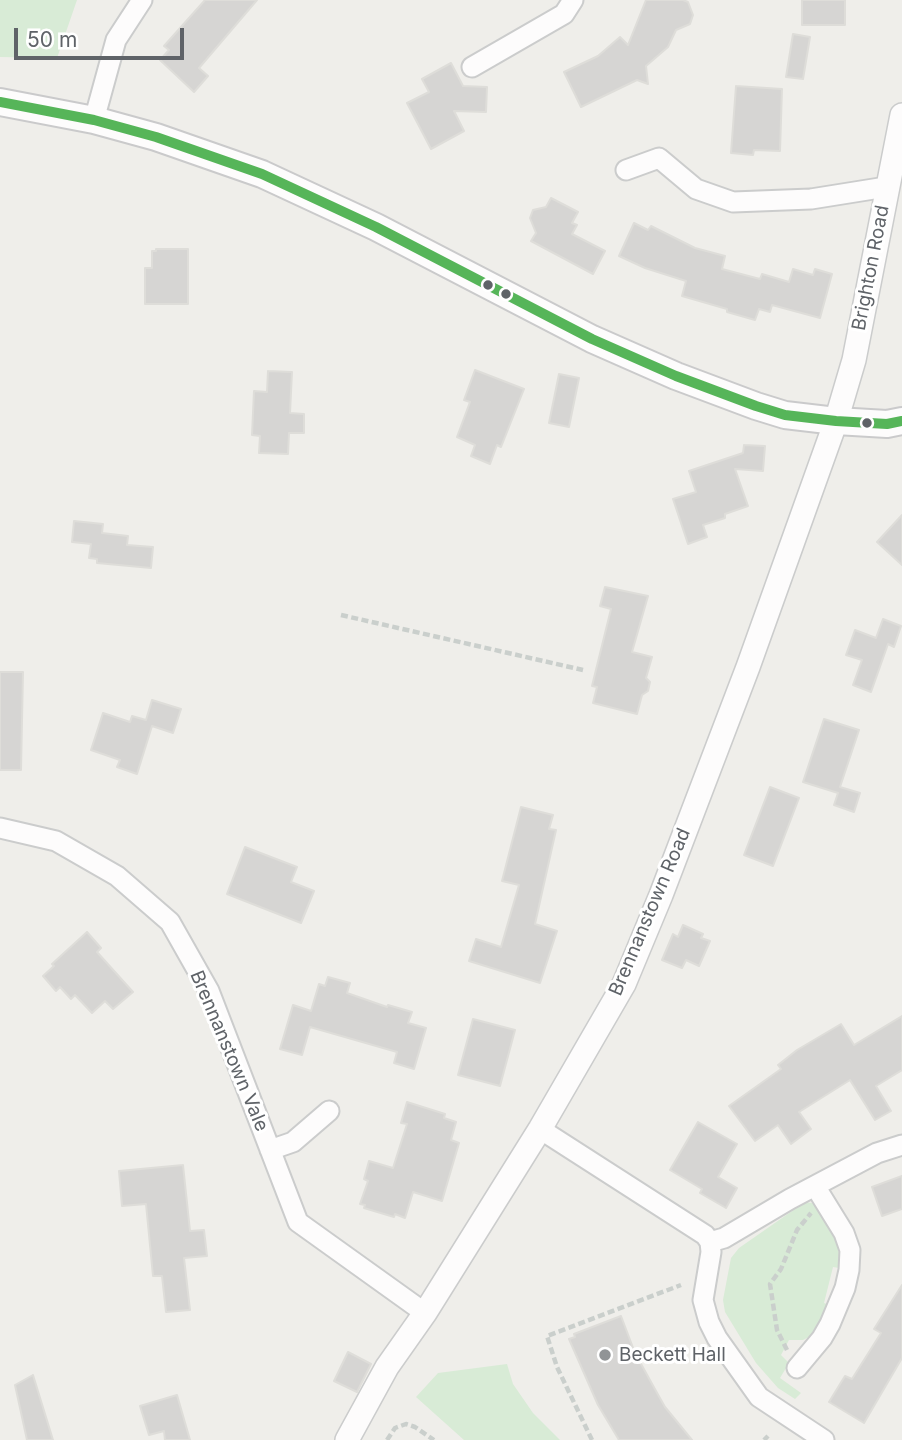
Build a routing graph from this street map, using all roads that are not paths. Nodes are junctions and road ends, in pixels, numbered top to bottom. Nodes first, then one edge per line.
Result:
1 (142, 0) edge
2 (573, 0) edge
3 (472, 67) dead end
4 (0, 102) edge
5 (902, 115) edge
6 (94, 120) junction
7 (626, 170) dead end
8 (886, 187) junction
9 (836, 421) junction
10 (902, 421) edge
11 (0, 828) edge
12 (329, 1111) dead end
13 (540, 1129) junction
14 (902, 1145) edge
15 (270, 1150) junction
16 (819, 1193) junction
17 (710, 1242) junction
18 (425, 1313) junction
19 (797, 1368) road end
20 (347, 1440) edge
21 (824, 1440) edge

1 - 6 street
2 - 3 street
4 - 6 main road
5 - 8 street, Brighton Road
6 - 9 main road
7 - 8 street
8 - 9 street, Brighton Road
9 - 10 main road
9 - 13 street, Brennanstown Road
11 - 15 street, Brennanstown Vale
12 - 15 street
13 - 17 street
13 - 18 street, Brennanstown Road
14 - 16 street
15 - 18 street, Brennanstown Vale
16 - 17 street
16 - 19 street
17 - 21 street
18 - 20 street, Brennanstown Road

